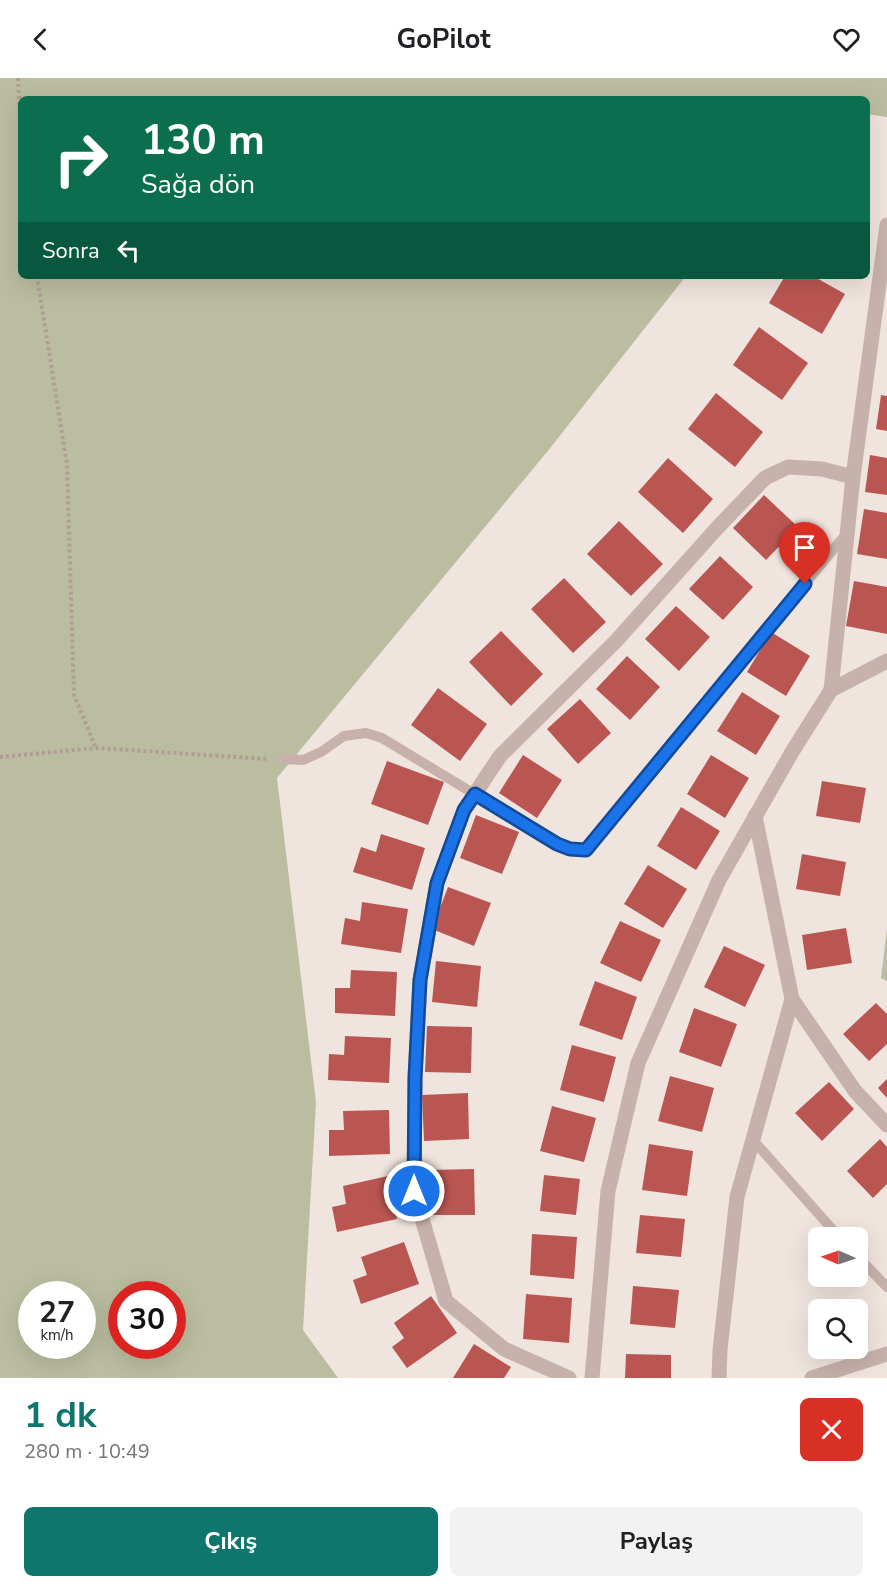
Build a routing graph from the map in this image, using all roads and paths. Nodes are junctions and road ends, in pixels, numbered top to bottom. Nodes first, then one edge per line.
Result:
1 (18, 78) edge
2 (19, 96) edge
3 (887, 225) edge
4 (37, 279) edge
5 (853, 477) junction
6 (848, 532) junction
7 (887, 662) edge
8 (831, 690) junction
9 (96, 748) junction
10 (0, 757) edge
11 (282, 759) joint
12 (475, 794) junction
13 (755, 816) junction
14 (792, 999) junction
15 (887, 1125) edge
16 (753, 1140) junction
17 (830, 1227) edge
18 (868, 1267) edge
19 (887, 1287) edge
20 (887, 1354) edge
21 (569, 1378) edge
22 (592, 1378) edge
23 (719, 1378) edge
24 (812, 1378) edge

1 - 2 path
3 - 5 street
4 - 9 path
5 - 6 street
5 - 12 street
6 - 8 street
6 - 12 lane
7 - 8 street
8 - 13 street
9 - 10 path
9 - 11 path
11 - 12 lane
12 - 21 street
13 - 14 street
13 - 22 street
14 - 15 street
14 - 16 street
16 - 17 lane
16 - 23 street
18 - 19 lane
20 - 24 street

